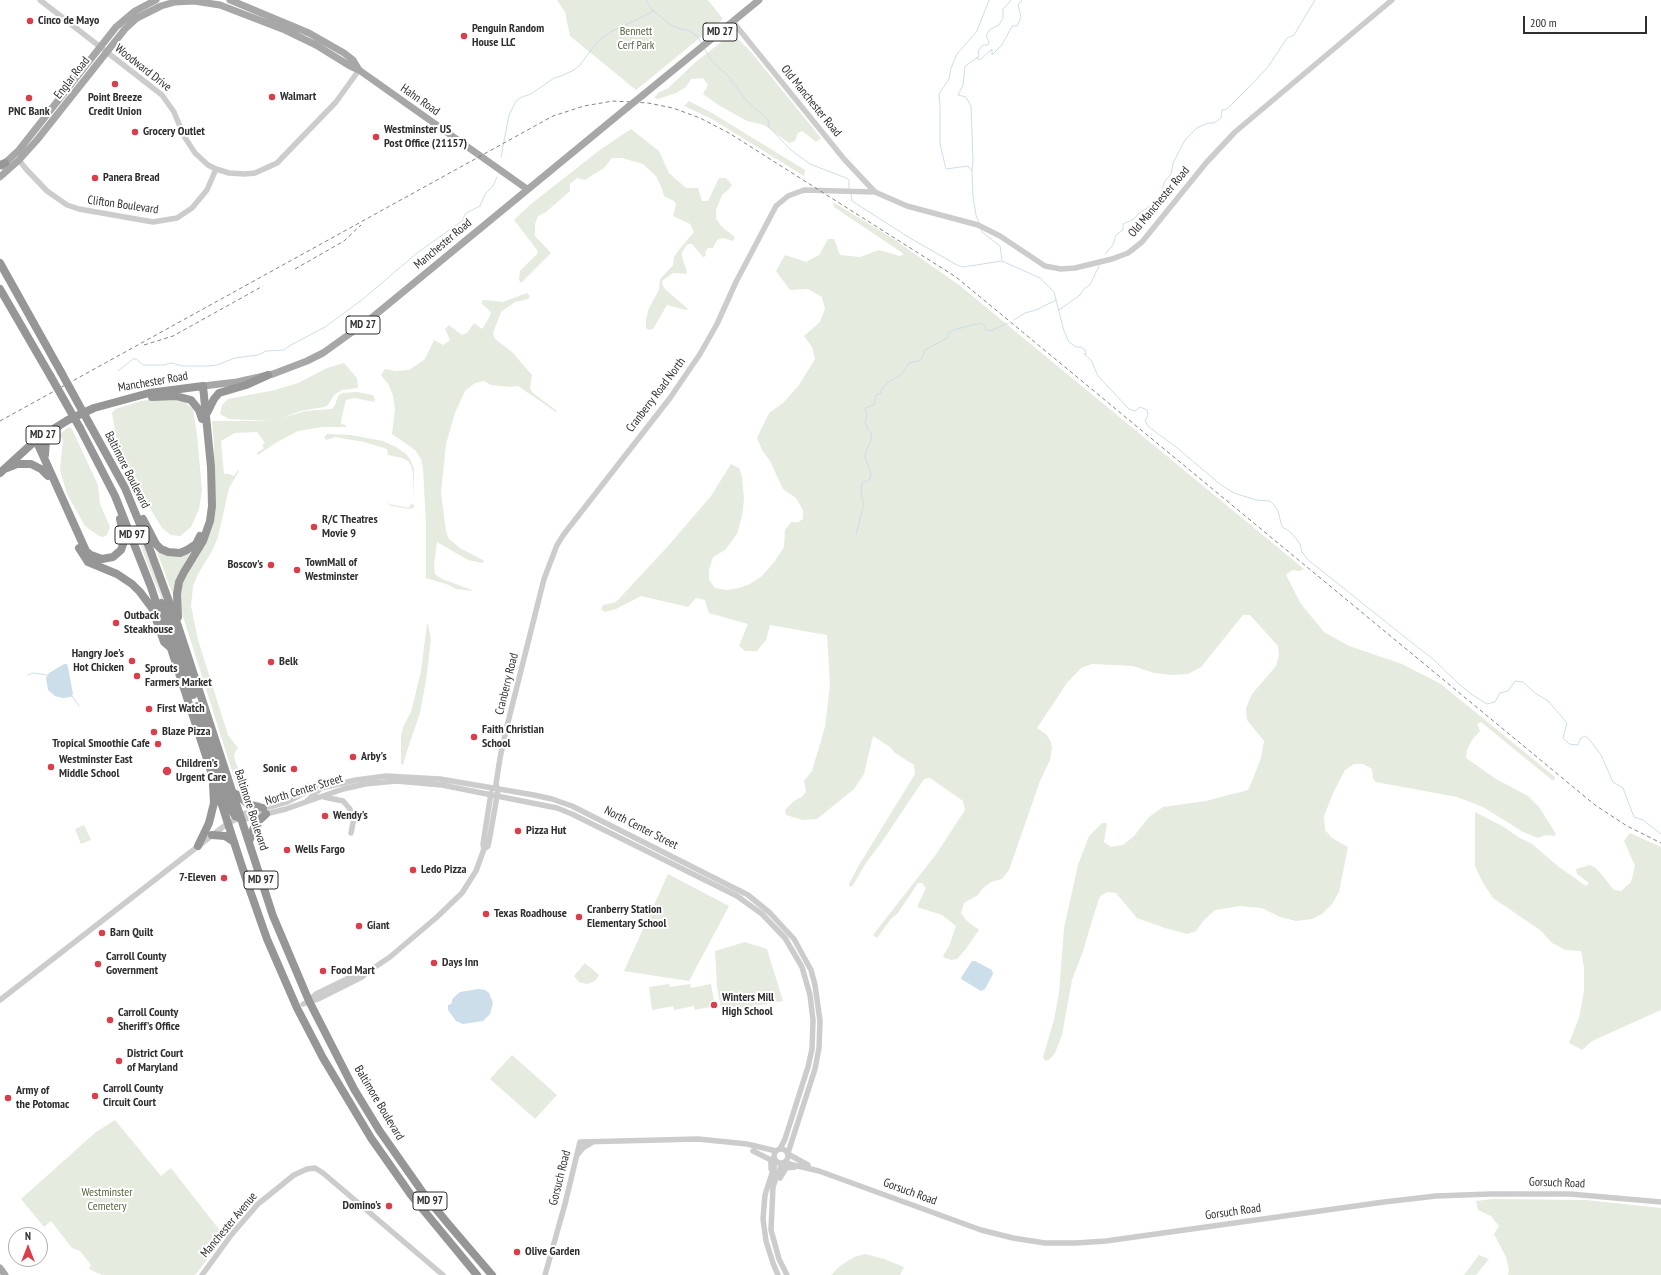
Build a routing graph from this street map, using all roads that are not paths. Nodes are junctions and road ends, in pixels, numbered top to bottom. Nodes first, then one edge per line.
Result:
1 (40, 0) edge
2 (156, 0) edge
3 (230, 0) edge
4 (759, 0) edge
5 (1392, 0) edge
6 (169, 4) joint
7 (733, 22) junction
8 (102, 50) junction
9 (359, 70) junction
10 (20, 160) junction
11 (2, 165) edge
12 (216, 169) junction
13 (0, 177) edge
14 (527, 190) junction
15 (796, 192) joint
16 (875, 192) junction
17 (0, 262) edge
18 (0, 289) edge
19 (268, 375) junction
20 (201, 386) junction
21 (117, 400) junction
22 (204, 418) junction
23 (62, 424) junction
24 (34, 442) junction
25 (96, 456) junction
26 (46, 462) junction
27 (0, 473) edge
28 (48, 476) junction
29 (120, 479) junction
30 (148, 579) junction
31 (536, 613) joint
32 (178, 626) junction
33 (171, 648) junction
34 (214, 780) junction
35 (322, 788) junction
36 (494, 791) junction
37 (232, 792) junction
38 (322, 797) junction
39 (304, 804) junction
40 (264, 811) junction
41 (240, 818) junction
42 (228, 823) junction
43 (351, 834) dead end
44 (212, 835) junction
45 (234, 842) junction
46 (249, 843) junction
47 (198, 846) junction
48 (0, 1000) edge
49 (306, 1003) junction
50 (734, 1143) junction
51 (778, 1150) junction
52 (753, 1151) junction
53 (788, 1153) junction
54 (775, 1160) junction
55 (784, 1163) junction
56 (808, 1168) junction
57 (819, 1171) junction
58 (767, 1187) junction
59 (772, 1196) junction
60 (1661, 1202) edge
61 (0, 1268) edge
62 (5, 1275) edge
63 (202, 1275) edge
64 (443, 1275) edge
65 (476, 1275) edge
66 (492, 1275) edge
67 (545, 1275) edge
68 (778, 1275) edge
69 (787, 1275) edge

1 - 8 street, Woodward Drive
2 - 8 main road, Englar Road
3 - 9 main road, Hahn Road
4 - 7 main road, Manchester Road / MD 27
5 - 16 street, Old Manchester Road
6 - 8 main road, Englar Road
6 - 9 main road, Hahn Road
7 - 14 main road, Manchester Road / MD 27, bridge
7 - 16 street, Old Manchester Road
8 - 10 main road, Englar Road
8 - 11 main road, Englar Road
8 - 12 street, Woodward Drive
9 - 12 street, Woodward Drive
9 - 14 main road, Hahn Road
10 - 12 street, Clifton Boulevard
10 - 13 main road, Englar Road
14 - 19 main road, Manchester Road / MD 27
15 - 16 street, Old Manchester Road
15 - 31 street, Cranberry Road North
17 - 29 highway, Baltimore Boulevard / MD 97, bridge
18 - 25 highway, Baltimore Boulevard / MD 97, bridge
19 - 20 main road, Manchester Road / MD 27
19 - 22 highway
20 - 21 highway, Manchester Road / MD 27
20 - 22 highway
21 - 22 highway
21 - 23 highway, Manchester Road / MD 27
22 - 29 highway
22 - 32 highway
23 - 24 highway, MD 27
23 - 26 highway
24 - 26 highway
24 - 27 highway, MD 27
24 - 28 highway
25 - 26 highway
25 - 30 highway, Baltimore Boulevard / MD 97
27 - 28 highway
28 - 33 highway
29 - 32 highway, Baltimore Boulevard / MD 97
30 - 33 highway, Baltimore Boulevard / MD 97
30 - 41 highway
31 - 36 street, Cranberry Road
32 - 37 highway, Baltimore Boulevard / MD 97
33 - 34 highway, Baltimore Boulevard / MD 97
34 - 42 highway, Baltimore Boulevard / MD 97
34 - 47 highway
35 - 36 street, North Center Street
35 - 39 street
35 - 40 street, North Center Street
36 - 38 street, North Center Street
36 - 49 street, Cranberry Road
36 - 51 street, North Center Street
36 - 53 street, North Center Street
37 - 40 highway
37 - 41 highway, Baltimore Boulevard / MD 97
38 - 39 street, North Center Street
38 - 43 street
39 - 40 street, North Center Street
40 - 41 street, North Center Street
40 - 46 highway
41 - 42 street, North Center Street
41 - 46 highway, Baltimore Boulevard / MD 97
42 - 44 street, North Center Street
42 - 45 highway, Baltimore Boulevard / MD 97
44 - 45 highway
44 - 47 street, North Center Street
45 - 65 highway, Baltimore Boulevard / MD 97
46 - 49 highway, Baltimore Boulevard / MD 97
47 - 48 street, North Center Street
49 - 66 highway, Baltimore Boulevard / MD 97
50 - 51 street, Gorsuch Road
50 - 52 street, Gorsuch Road
50 - 67 street, Gorsuch Road
51 - 53 street
51 - 54 street
52 - 54 street, Gorsuch Road
52 - 58 street
53 - 55 street
53 - 57 street, Gorsuch Road
54 - 55 street
54 - 58 street
55 - 56 street, Gorsuch Road
55 - 59 street
56 - 57 street, Gorsuch Road
56 - 59 street
57 - 60 street, Gorsuch Road
58 - 68 street
59 - 69 street
61 - 62 main road
63 - 64 street, Manchester Avenue

